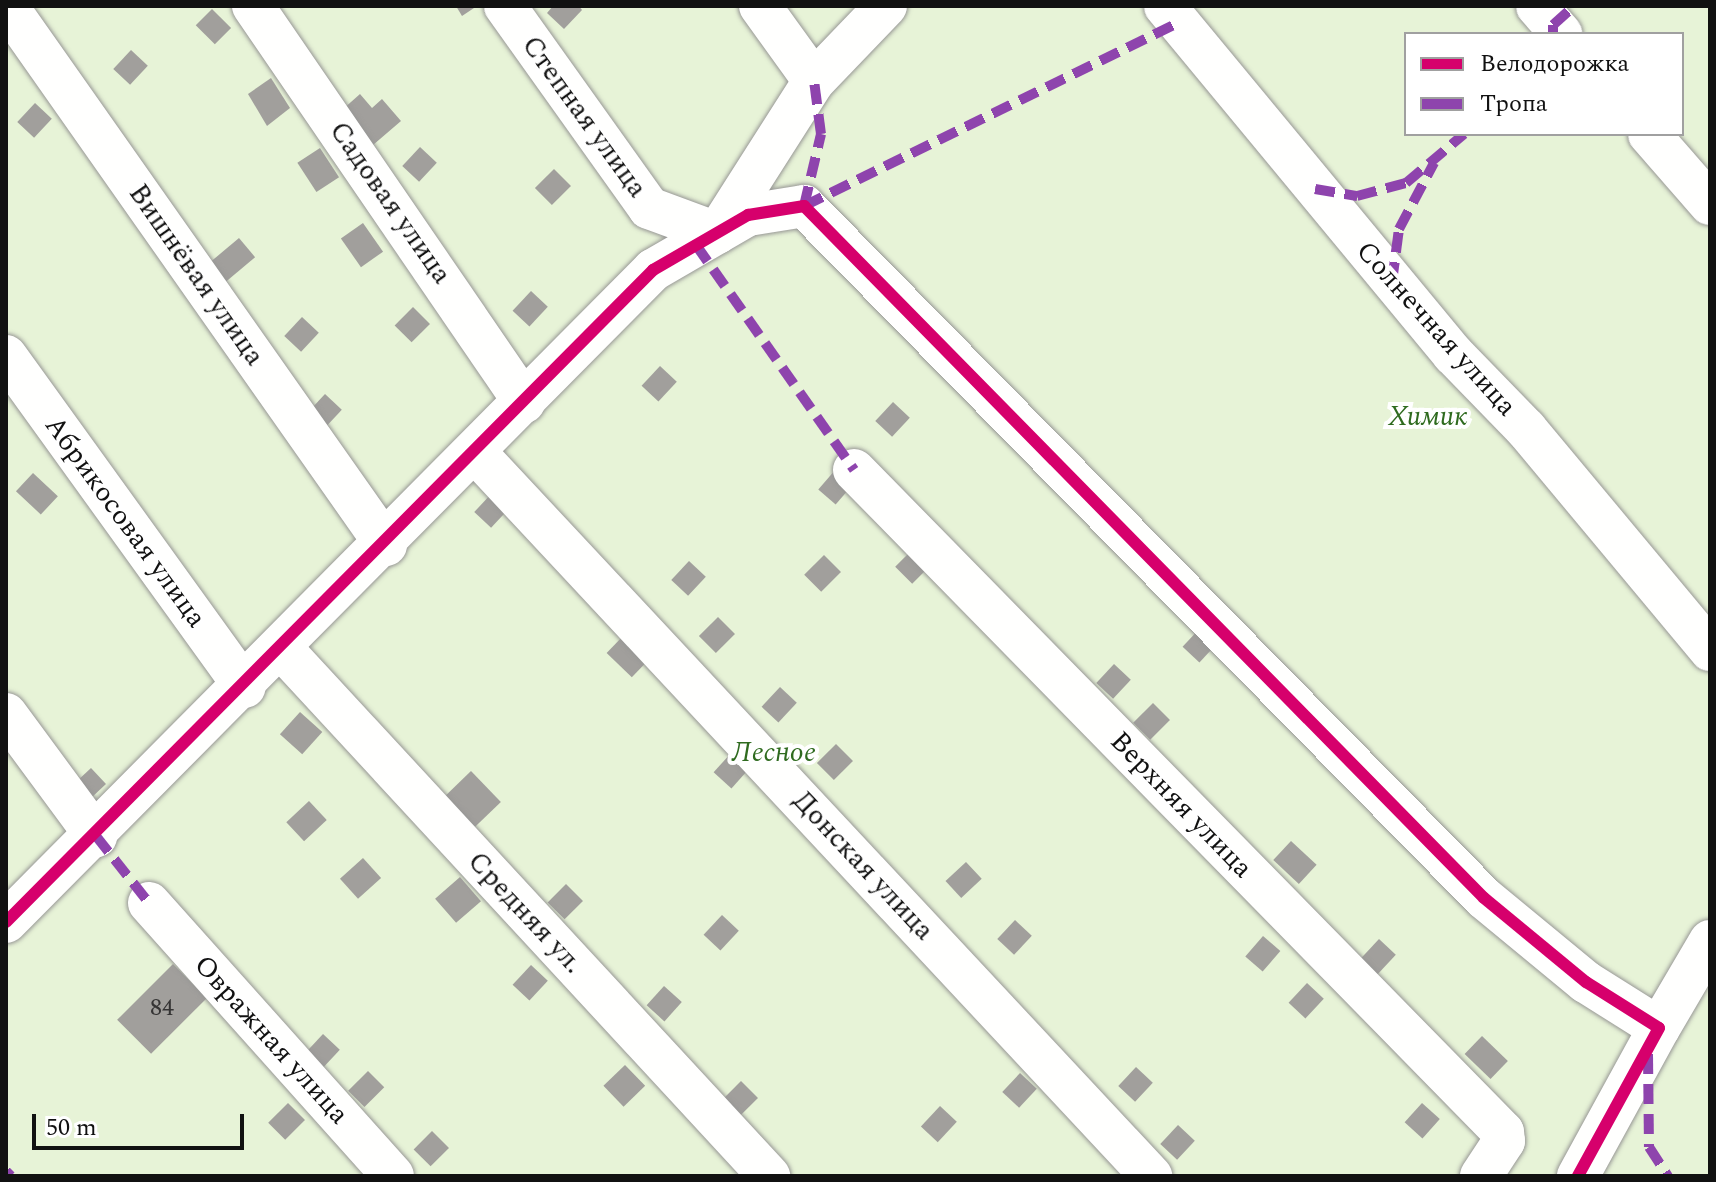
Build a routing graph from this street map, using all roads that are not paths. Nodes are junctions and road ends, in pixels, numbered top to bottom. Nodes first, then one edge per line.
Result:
1 (7, 6) edge
2 (253, 6) edge
3 (505, 6) edge
4 (760, 6) edge
5 (886, 6) edge
6 (1165, 6) edge
7 (1537, 6) edge
8 (1559, 32) edge
9 (814, 81) junction
10 (1651, 136) edge
11 (1710, 204) edge
12 (717, 233) junction
13 (6, 356) edge
14 (524, 402) junction
15 (475, 452) junction
16 (854, 470) dead end
17 (386, 545) junction
18 (282, 649) junction
19 (1710, 650) edge
20 (245, 687) junction
21 (6, 714) edge
22 (96, 836) junction
23 (149, 903) dead end
24 (6, 922) edge
25 (1710, 941) edge
26 (1659, 1028) junction
27 (393, 1176) edge
28 (769, 1176) edge
29 (1151, 1176) edge
30 (1481, 1176) edge
31 (1578, 1176) edge

1 - 17 street, Вишнёвая улица
2 - 14 street, Садовая улица
3 - 12 street, Степная улица
4 - 9 street
5 - 9 street
6 - 19 street, Солнечная улица
7 - 8 street
9 - 12 street
10 - 11 street
12 - 14 street
12 - 26 street
13 - 20 street, Абрикосовая улица
14 - 15 street
15 - 17 street
15 - 29 street, Донская улица
16 - 30 street, Верхняя улица
17 - 18 street
18 - 20 street
18 - 28 street, Средняя ул.
20 - 22 street
21 - 22 street
22 - 24 street
23 - 27 street, Овражная улица
25 - 26 street
26 - 31 street

